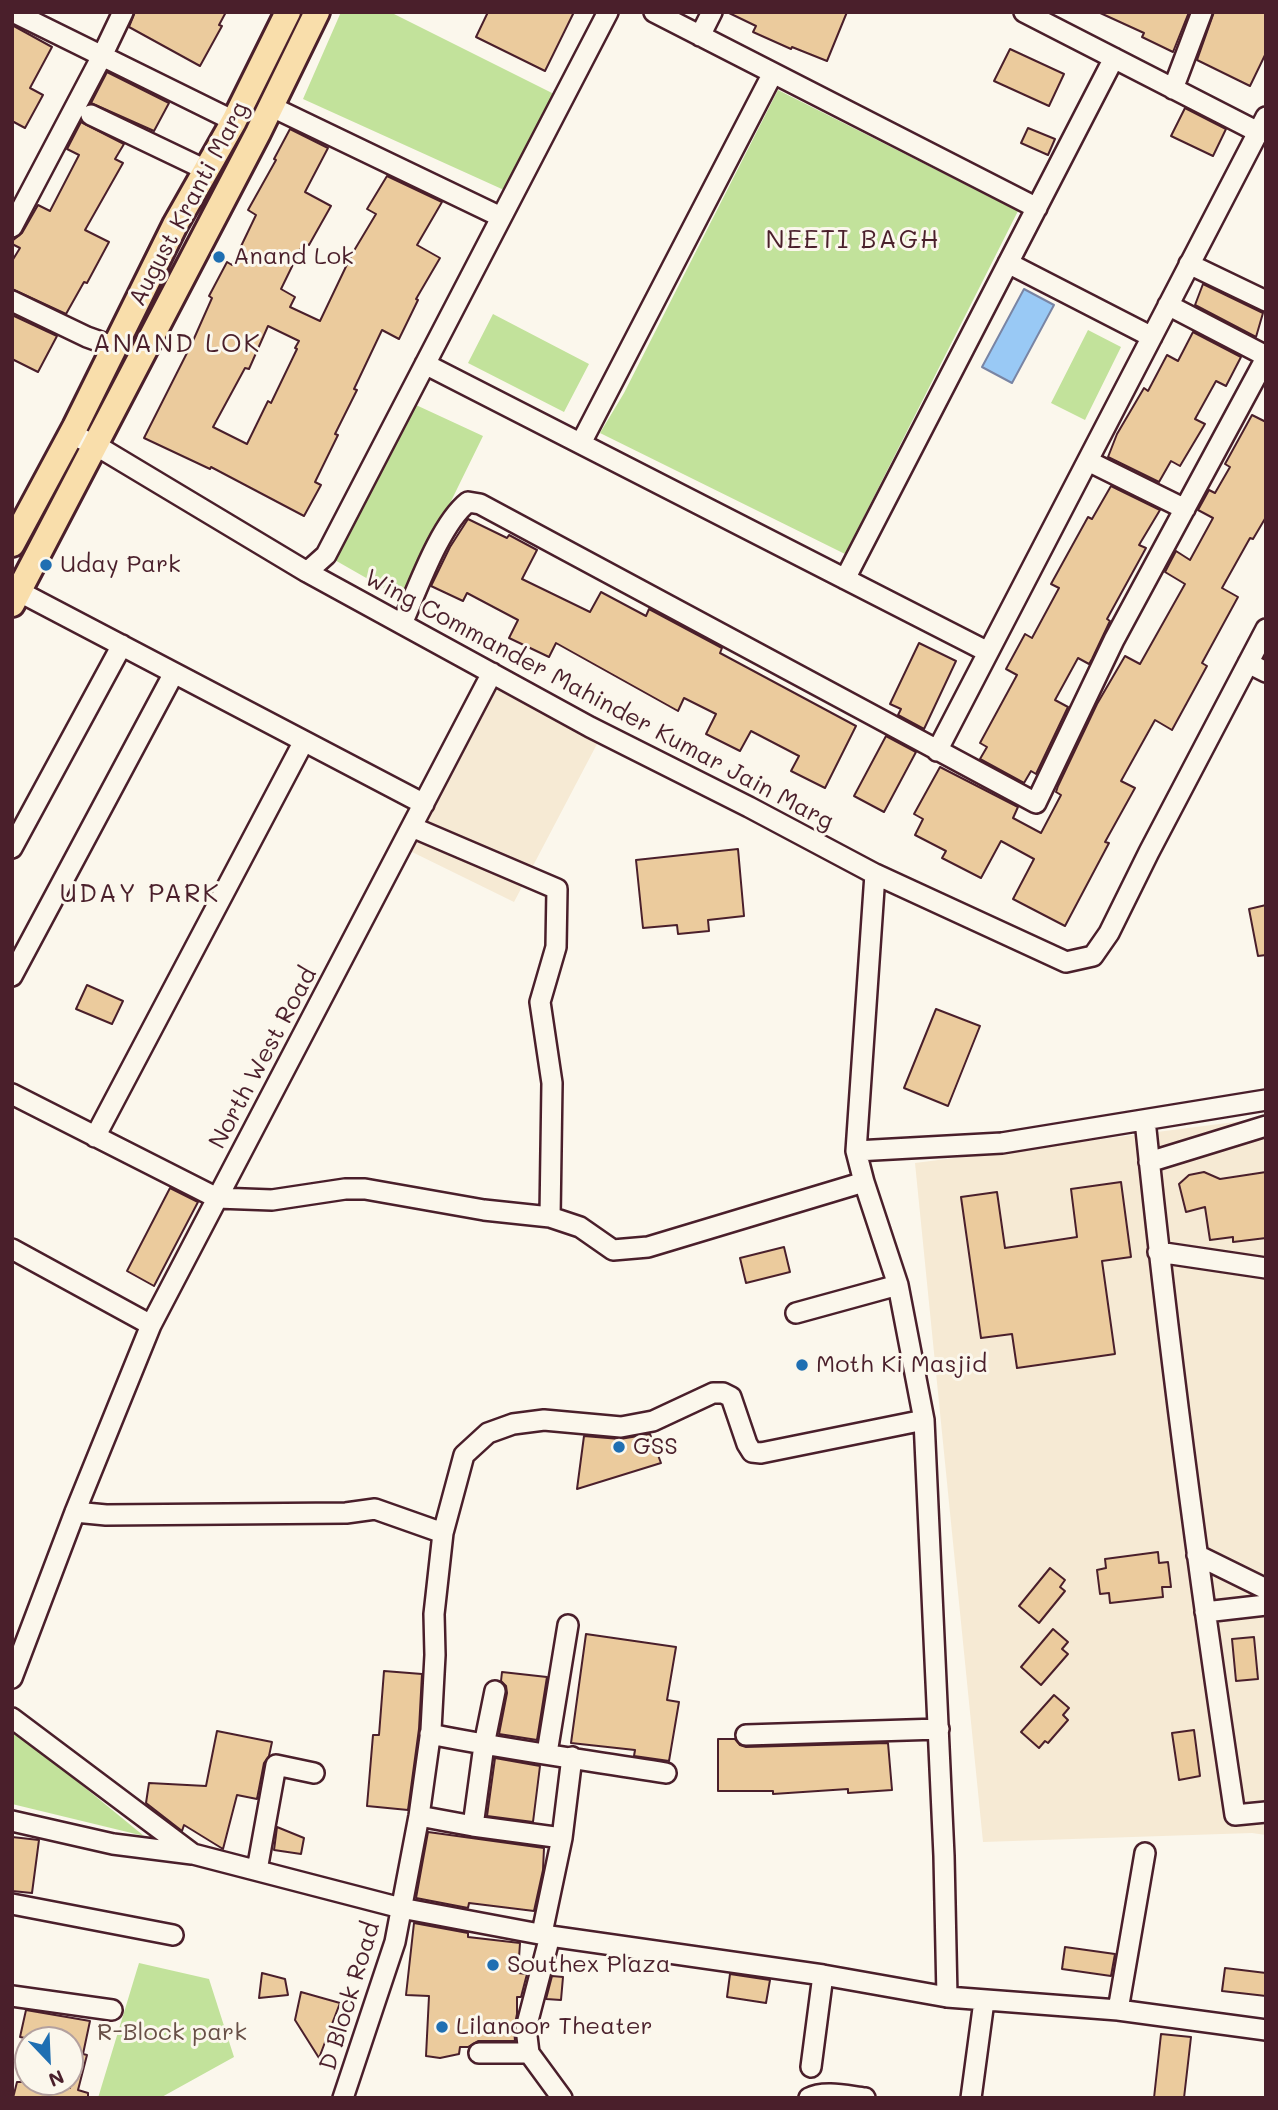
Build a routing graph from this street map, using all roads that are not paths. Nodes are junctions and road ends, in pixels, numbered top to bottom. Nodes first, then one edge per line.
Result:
1 (13, 12) edge
2 (123, 12) edge
3 (288, 12) edge
4 (317, 12) edge
5 (608, 12) edge
6 (654, 12) edge
7 (712, 12) edge
8 (1024, 12) edge
9 (1202, 12) edge
10 (700, 36) junction
11 (102, 56) junction
12 (1114, 58) junction
13 (773, 73) junction
14 (1173, 89) junction
15 (270, 106) junction
16 (91, 115) dead end
17 (233, 121) junction
18 (1262, 124) edge
19 (206, 170) junction
20 (1037, 208) junction
21 (501, 217) junction
22 (12, 227) edge
23 (1008, 263) junction
24 (1189, 264) junction
25 (12, 301) edge
26 (1266, 301) edge
27 (1168, 305) junction
28 (1152, 337) junction
29 (115, 347) junction
30 (1266, 357) edge
31 (425, 364) junction
32 (71, 434) junction
33 (581, 443) junction
34 (97, 446) junction
35 (1088, 461) junction
36 (1185, 509) junction
37 (14, 537) edge
38 (307, 572) junction
39 (845, 579) junction
40 (15, 597) edge
41 (402, 624) junction
42 (1266, 629) edge
43 (122, 645) junction
44 (988, 652) junction
45 (1248, 663) junction
46 (1266, 672) edge
47 (174, 673) junction
48 (492, 673) junction
49 (304, 741) junction
50 (937, 751) junction
51 (424, 804) junction
52 (412, 827) junction
53 (12, 848) edge
54 (875, 874) junction
55 (12, 976) edge
56 (14, 1099) edge
57 (1266, 1100) edge
58 (1145, 1120) junction
59 (1266, 1126) edge
60 (95, 1137) junction
61 (856, 1151) junction
62 (1149, 1162) junction
63 (863, 1182) junction
64 (217, 1198) junction
65 (550, 1217) junction
66 (12, 1249) edge
67 (1158, 1252) junction
68 (1266, 1268) edge
69 (898, 1285) junction
70 (796, 1314) dead end
71 (151, 1325) junction
72 (924, 1420) junction
73 (75, 1512) junction
74 (443, 1533) junction
75 (1197, 1555) junction
76 (1266, 1589) edge
77 (1266, 1605) edge
78 (1205, 1612) junction
79 (568, 1625) dead end
80 (12, 1678) edge
81 (495, 1691) dead end
82 (12, 1718) edge
83 (939, 1729) junction
84 (430, 1734) junction
85 (746, 1735) dead end
86 (484, 1745) junction
87 (547, 1753) junction
88 (572, 1757) junction
89 (314, 1773) dead end
90 (666, 1773) dead end
91 (1266, 1812) edge
92 (419, 1816) junction
93 (12, 1821) edge
94 (472, 1826) junction
95 (562, 1838) junction
96 (1145, 1853) dead end
97 (193, 1854) junction
98 (257, 1870) junction
99 (12, 1903) edge
100 (401, 1908) junction
101 (546, 1934) junction
102 (173, 1935) dead end
103 (823, 1975) junction
104 (12, 1996) edge
105 (947, 1997) junction
106 (983, 2007) junction
107 (111, 2010) dead end
108 (1118, 2010) junction
109 (1266, 2030) edge
110 (479, 2053) dead end
111 (529, 2053) junction
112 (811, 2067) dead end
113 (343, 2098) edge
114 (562, 2098) edge
115 (810, 2098) edge
116 (865, 2098) edge
117 (971, 2098) edge

1 - 11 street
2 - 11 street
3 - 17 main road, August Kranti Marg
4 - 15 main road, August Kranti Marg
5 - 21 street
6 - 10 street
7 - 10 street
8 - 12 street
9 - 14 street
10 - 13 street
11 - 17 street
11 - 22 street
12 - 14 street
12 - 20 street
13 - 20 street
13 - 33 street
14 - 18 street
15 - 21 street
15 - 34 main road, August Kranti Marg
16 - 19 street
17 - 19 main road, August Kranti Marg
18 - 24 street
19 - 29 main road, August Kranti Marg
20 - 23 street
21 - 31 street
23 - 28 street
23 - 39 street
24 - 26 street
24 - 27 street
25 - 29 street
27 - 28 street
27 - 30 street
28 - 35 street
29 - 32 main road, August Kranti Marg
30 - 36 street
31 - 33 street
31 - 38 street
32 - 34 street, Wing Commander Mahinder Kumar Jain Marg
32 - 37 main road, August Kranti Marg
33 - 39 street
34 - 38 street, Wing Commander Mahinder Kumar Jain Marg
34 - 40 main road, August Kranti Marg
35 - 36 street
35 - 44 street
36 - 50 street
38 - 41 street, Wing Commander Mahinder Kumar Jain Marg
39 - 44 street
40 - 43 street
41 - 48 street, Wing Commander Mahinder Kumar Jain Marg
41 - 50 street
42 - 45 street
43 - 47 street
43 - 53 street
44 - 50 street
45 - 46 street
45 - 54 street, Wing Commander Mahinder Kumar Jain Marg
47 - 49 street
47 - 55 street
48 - 51 street, North West Road
48 - 54 street, Wing Commander Mahinder Kumar Jain Marg
49 - 51 street
49 - 60 street
51 - 52 street, North West Road
52 - 64 street, North West Road
52 - 65 street
54 - 61 street
56 - 60 street
57 - 58 street
58 - 61 street
58 - 62 street
59 - 62 street
60 - 64 street
61 - 63 street
62 - 67 street
63 - 65 street
63 - 69 street
64 - 65 street
64 - 71 street, North West Road
66 - 71 street
67 - 68 street
67 - 75 street
69 - 70 street
69 - 72 street
71 - 73 street, North West Road
72 - 74 street, D Block Road
72 - 83 street
73 - 74 street
73 - 80 street, North West Road
74 - 84 street, D Block Road
75 - 76 street
75 - 78 street
77 - 78 street
78 - 91 street
79 - 87 street
81 - 86 street
82 - 97 street
83 - 85 street
83 - 105 street
84 - 86 street
84 - 92 street, D Block Road
86 - 87 street
86 - 94 street
87 - 88 street
88 - 90 street
88 - 95 street
89 - 98 street
92 - 94 street
92 - 100 street, D Block Road
93 - 97 street
94 - 95 street
95 - 101 street
96 - 108 street
97 - 98 street
98 - 100 street
99 - 102 street
100 - 101 street
100 - 113 street, D Block Road
101 - 103 street
101 - 111 street
103 - 105 street
103 - 112 street
104 - 107 street
105 - 106 street
106 - 108 street
106 - 117 street
108 - 109 street
110 - 111 street
111 - 114 street
115 - 116 street

